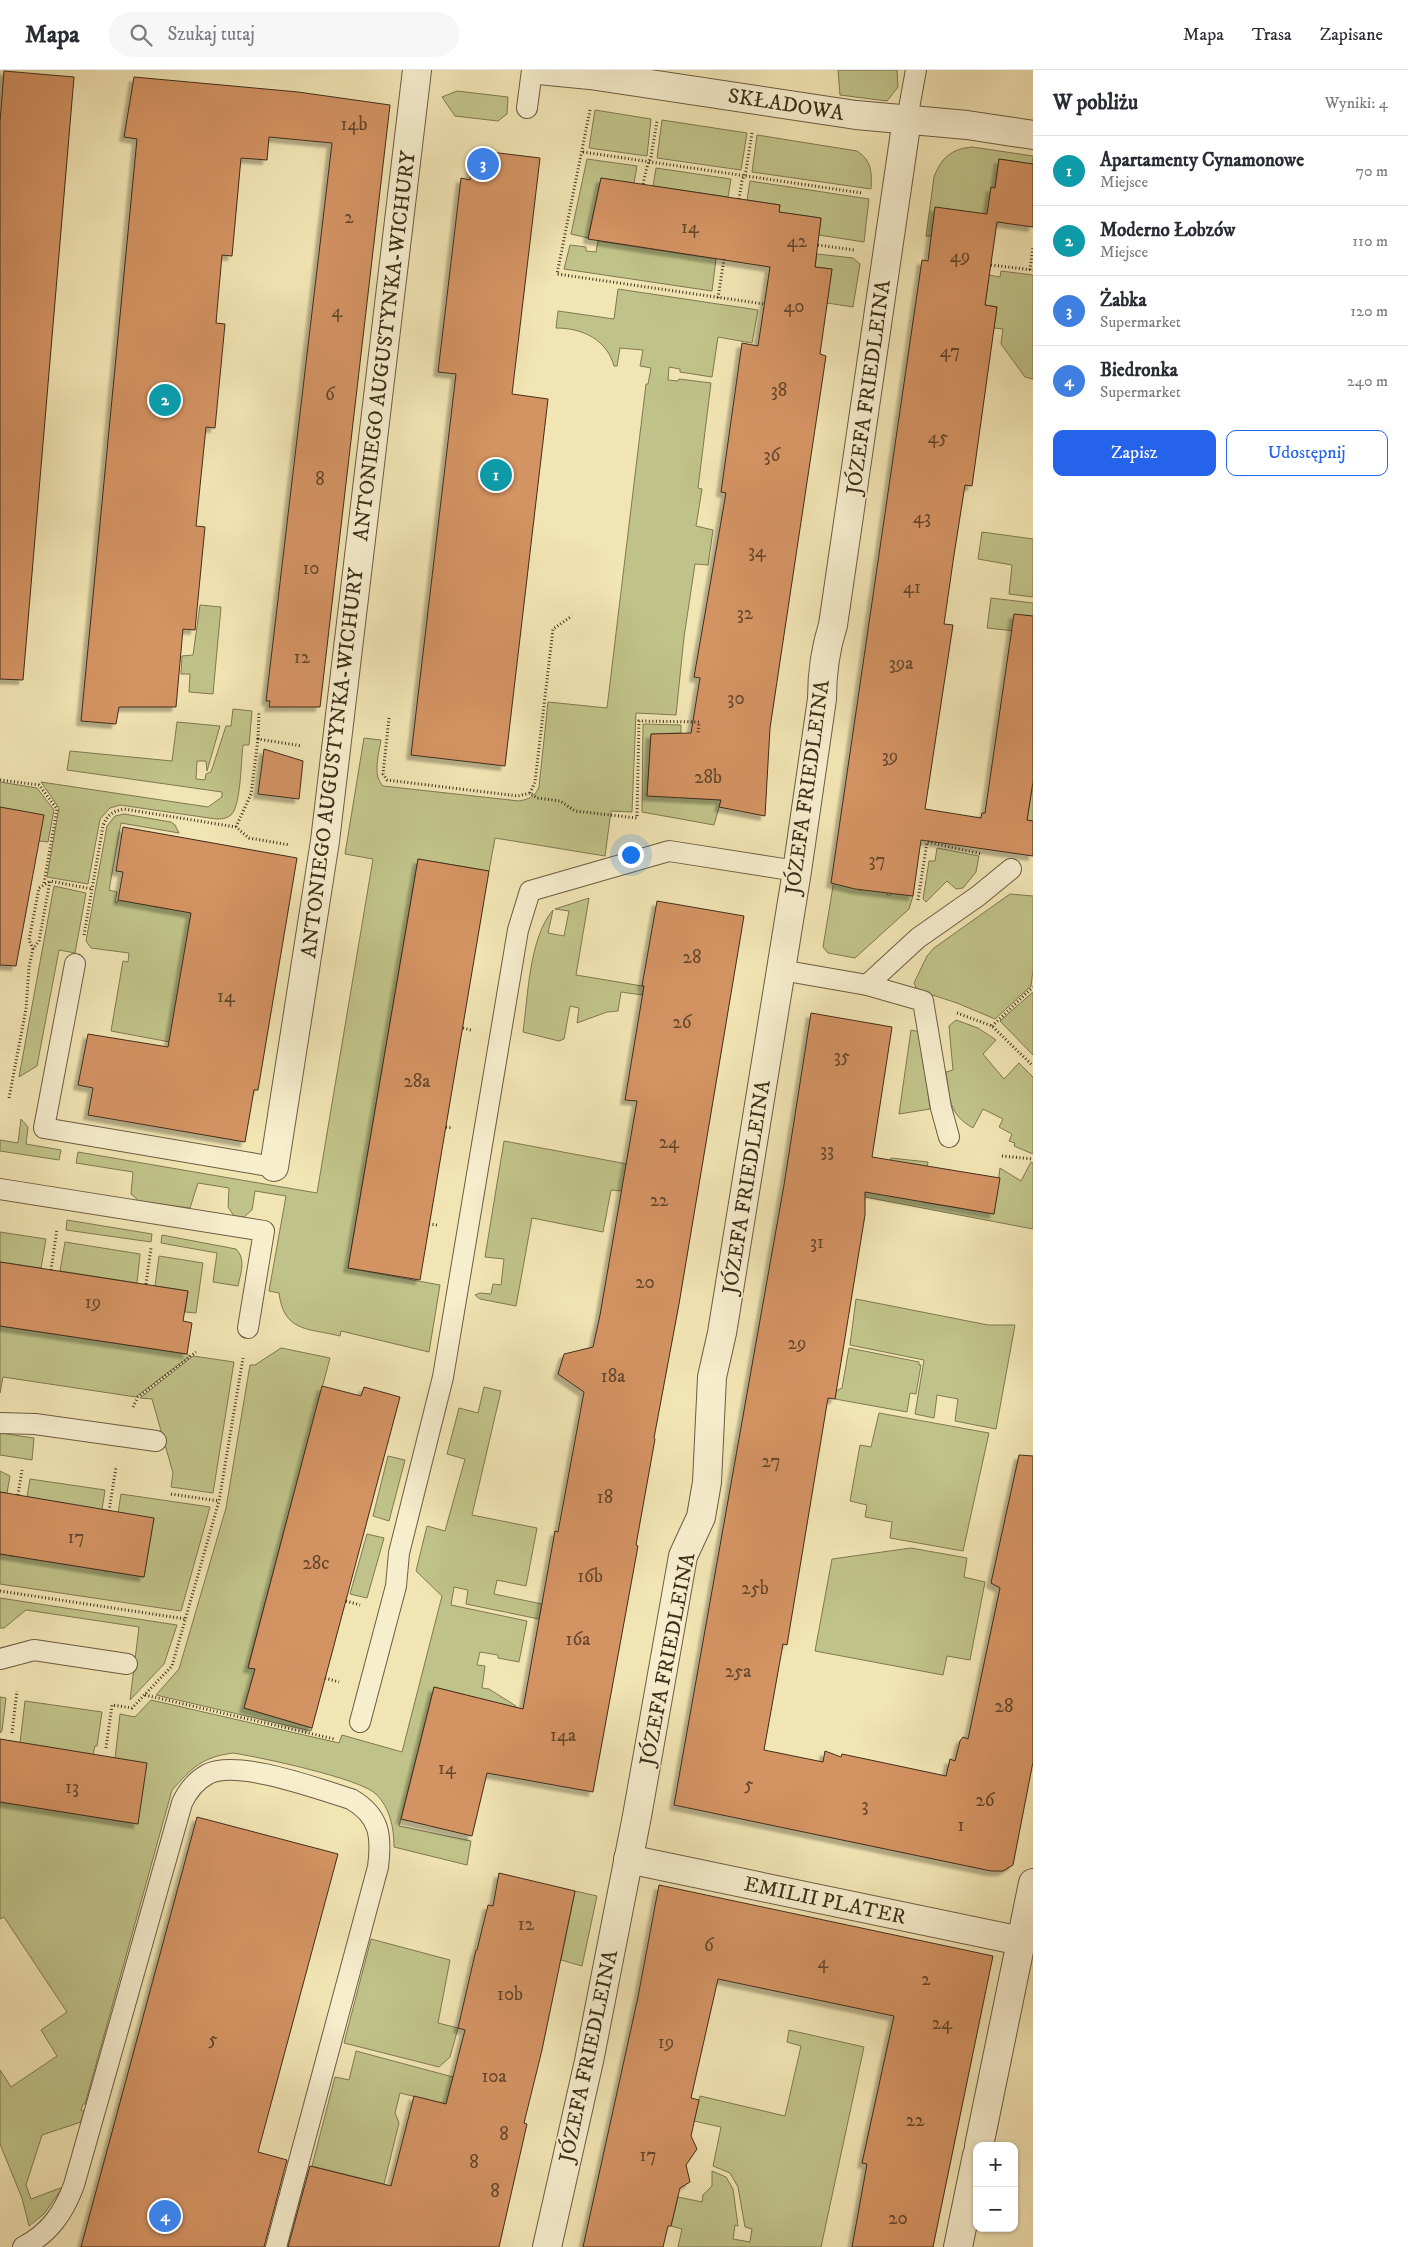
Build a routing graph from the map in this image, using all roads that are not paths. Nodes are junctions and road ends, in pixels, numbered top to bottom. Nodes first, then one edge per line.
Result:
1 (417, 70) edge
2 (532, 70) edge
3 (539, 70) edge
4 (916, 70) edge
5 (527, 108) dead end
6 (906, 120) junction
7 (1033, 134) edge
8 (1010, 869) road end
9 (797, 871) junction
10 (75, 964) road end
11 (781, 970) junction
12 (867, 985) junction
13 (949, 1136) dead end
14 (274, 1167) joint
15 (0, 1189) edge
16 (248, 1328) road end
17 (0, 1423) edge
18 (156, 1441) dead end
19 (0, 1659) edge
20 (127, 1664) dead end
21 (360, 1722) dead end
22 (628, 1859) junction
23 (1033, 1883) edge
24 (1021, 1941) junction
25 (980, 2142) edge
26 (973, 2174) edge
27 (23, 2247) edge
28 (276, 2247) edge
29 (547, 2247) edge
30 (958, 2247) edge

1 - 14 street, ANTONIEGO AUGUSTYNKA-WICHURY
2 - 5 lane
3 - 6 street, SKŁADOWA
4 - 6 lane
6 - 7 street, SKŁADOWA
6 - 9 street, JÓZEFA FRIEDLEINA
8 - 12 lane
9 - 11 street, JÓZEFA FRIEDLEINA
9 - 21 lane
10 - 14 lane, ANTONIEGO AUGUSTYNKA-WICHURY
11 - 12 lane
11 - 22 street, JÓZEFA FRIEDLEINA
12 - 13 lane
15 - 16 lane
17 - 18 lane
19 - 20 lane
22 - 24 street, EMILII PLATER
22 - 29 street, JÓZEFA FRIEDLEINA
23 - 24 street
24 - 25 street
26 - 30 street
27 - 28 lane

